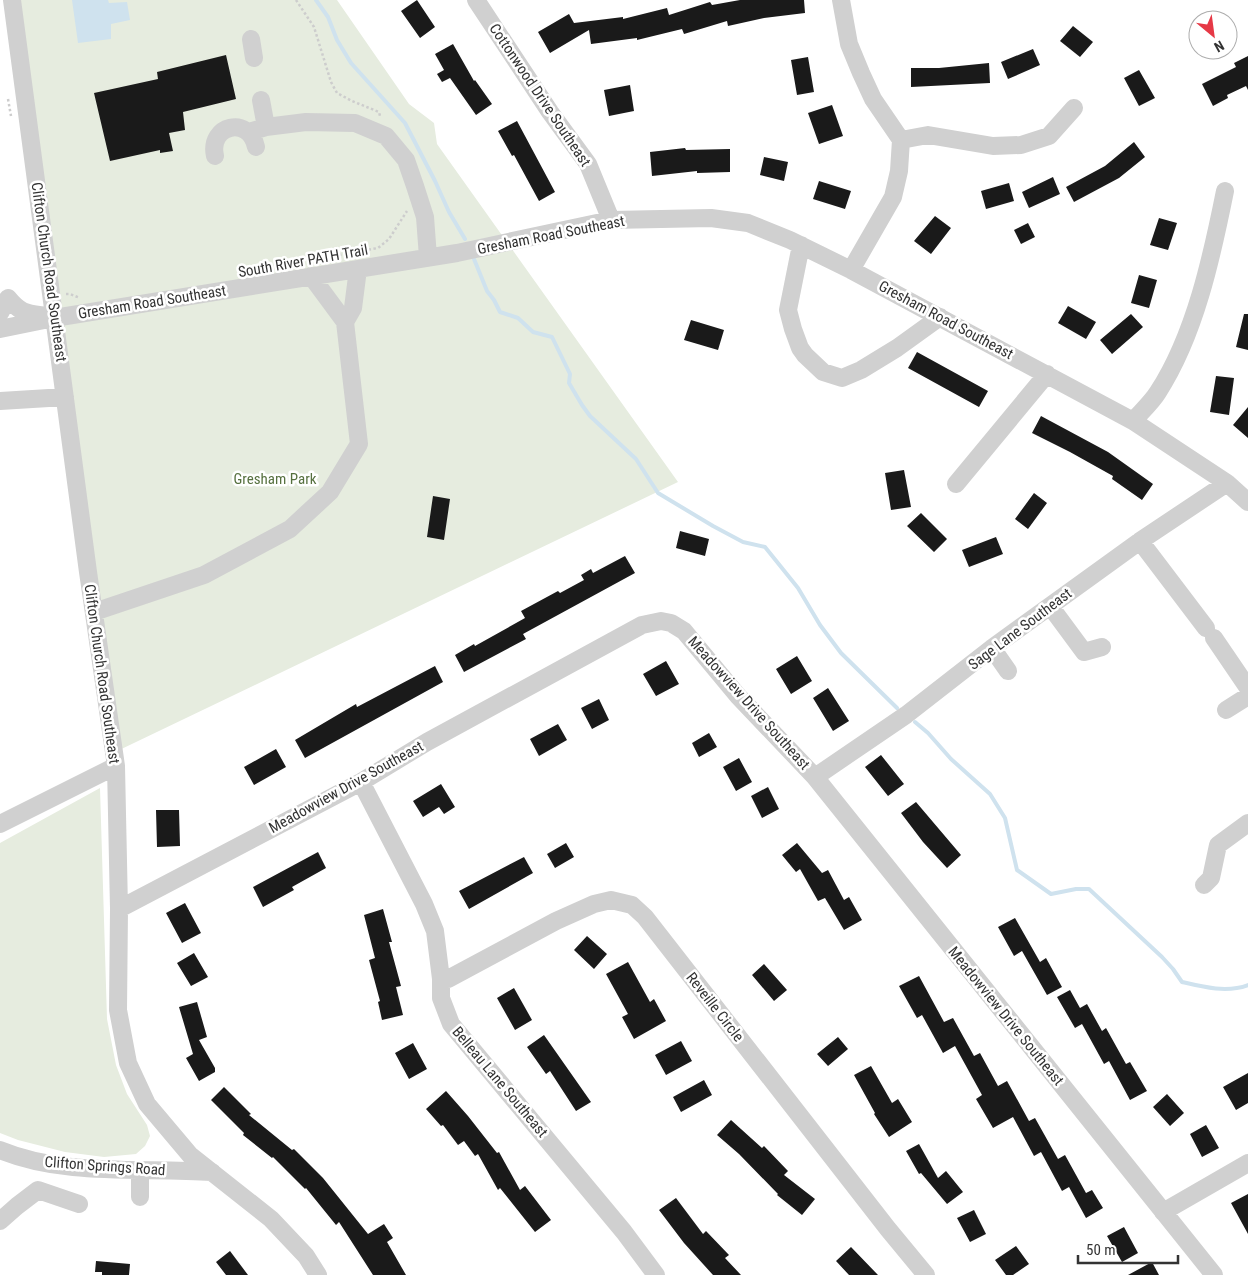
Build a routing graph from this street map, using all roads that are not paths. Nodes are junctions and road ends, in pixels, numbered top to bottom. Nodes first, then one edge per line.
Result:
1 (7, 0) edge
2 (12, 0) edge
3 (841, 0) edge
4 (484, 2) edge
5 (251, 39) dead end
6 (254, 58) dead end
7 (261, 100) dead end
8 (1074, 108) dead end
9 (266, 127) junction
10 (901, 140) junction
11 (215, 156) dead end
12 (1225, 191) dead end
13 (611, 220) junction
14 (801, 245) junction
15 (428, 257) junction
16 (358, 269) junction
17 (851, 270) junction
18 (311, 276) junction
19 (4, 305) edge
20 (940, 317) junction
21 (54, 318) junction
22 (345, 322) junction
23 (0, 329) edge
24 (1048, 374) junction
25 (66, 397) junction
26 (0, 401) edge
27 (1133, 421) junction
28 (1227, 483) junction
29 (956, 484) dead end
30 (1248, 502) edge
31 (1140, 540) junction
32 (1050, 606) junction
33 (94, 612) junction
34 (1102, 647) dead end
35 (992, 648) junction
36 (1008, 670) dead end
37 (1248, 688) edge
38 (1248, 696) edge
39 (1226, 710) dead end
40 (116, 766) junction
41 (815, 777) junction
42 (361, 782) junction
43 (1248, 823) edge
44 (0, 824) edge
45 (1204, 885) dead end
46 (119, 909) junction
47 (441, 979) junction
48 (0, 1150) edge
49 (1248, 1163) edge
50 (140, 1170) junction
51 (212, 1172) junction
52 (140, 1197) dead end
53 (79, 1204) dead end
54 (1163, 1212) junction
55 (0, 1221) edge
56 (318, 1275) edge
57 (656, 1275) edge
58 (926, 1275) edge
59 (1214, 1275) edge

1 - 2 street
2 - 21 street, Clifton Church Road Southeast
3 - 10 street
4 - 13 street, Cottonwood Drive Southeast
5 - 6 street
7 - 9 street
8 - 10 street
9 - 11 street
9 - 15 street
10 - 17 street
12 - 27 street
13 - 14 street, Gresham Road Southeast
13 - 15 street, Gresham Road Southeast
14 - 17 street, Gresham Road Southeast
14 - 20 street
15 - 16 street, Gresham Road Southeast
16 - 18 street, Gresham Road Southeast
16 - 22 street
17 - 20 street, Gresham Road Southeast
18 - 21 street, Gresham Road Southeast
18 - 22 street
19 - 21 street
20 - 24 street, Gresham Road Southeast
21 - 23 street, Gresham Road Southeast
21 - 25 street, Clifton Church Road Southeast
22 - 33 street
24 - 27 street, Gresham Road Southeast
24 - 29 street
25 - 26 street
25 - 33 street, Clifton Church Road Southeast
27 - 28 street, Gresham Road Southeast
28 - 30 street, Gresham Road Southeast
28 - 31 street, Sage Lane Southeast
31 - 32 street, Sage Lane Southeast
31 - 37 street
32 - 34 street
32 - 35 street, Sage Lane Southeast
33 - 40 street, Clifton Church Road Southeast
35 - 36 street
35 - 41 street, Sage Lane Southeast
38 - 39 street
40 - 44 street
40 - 46 street, Clifton Church Road Southeast
41 - 42 street, Meadowview Drive Southeast
41 - 54 street, Meadowview Drive Southeast
42 - 46 street, Meadowview Drive Southeast
42 - 47 street, Belleau Lane Southeast
43 - 45 street
46 - 51 street, Clifton Church Road Southeast
47 - 57 street, Belleau Lane Southeast
47 - 58 street, Reveille Circle
48 - 50 street, Clifton Springs Road
49 - 54 street
50 - 51 street, Clifton Springs Road
50 - 52 street
51 - 56 street, Clifton Church Road Southeast
53 - 55 street
54 - 59 street, Meadowview Drive Southeast

